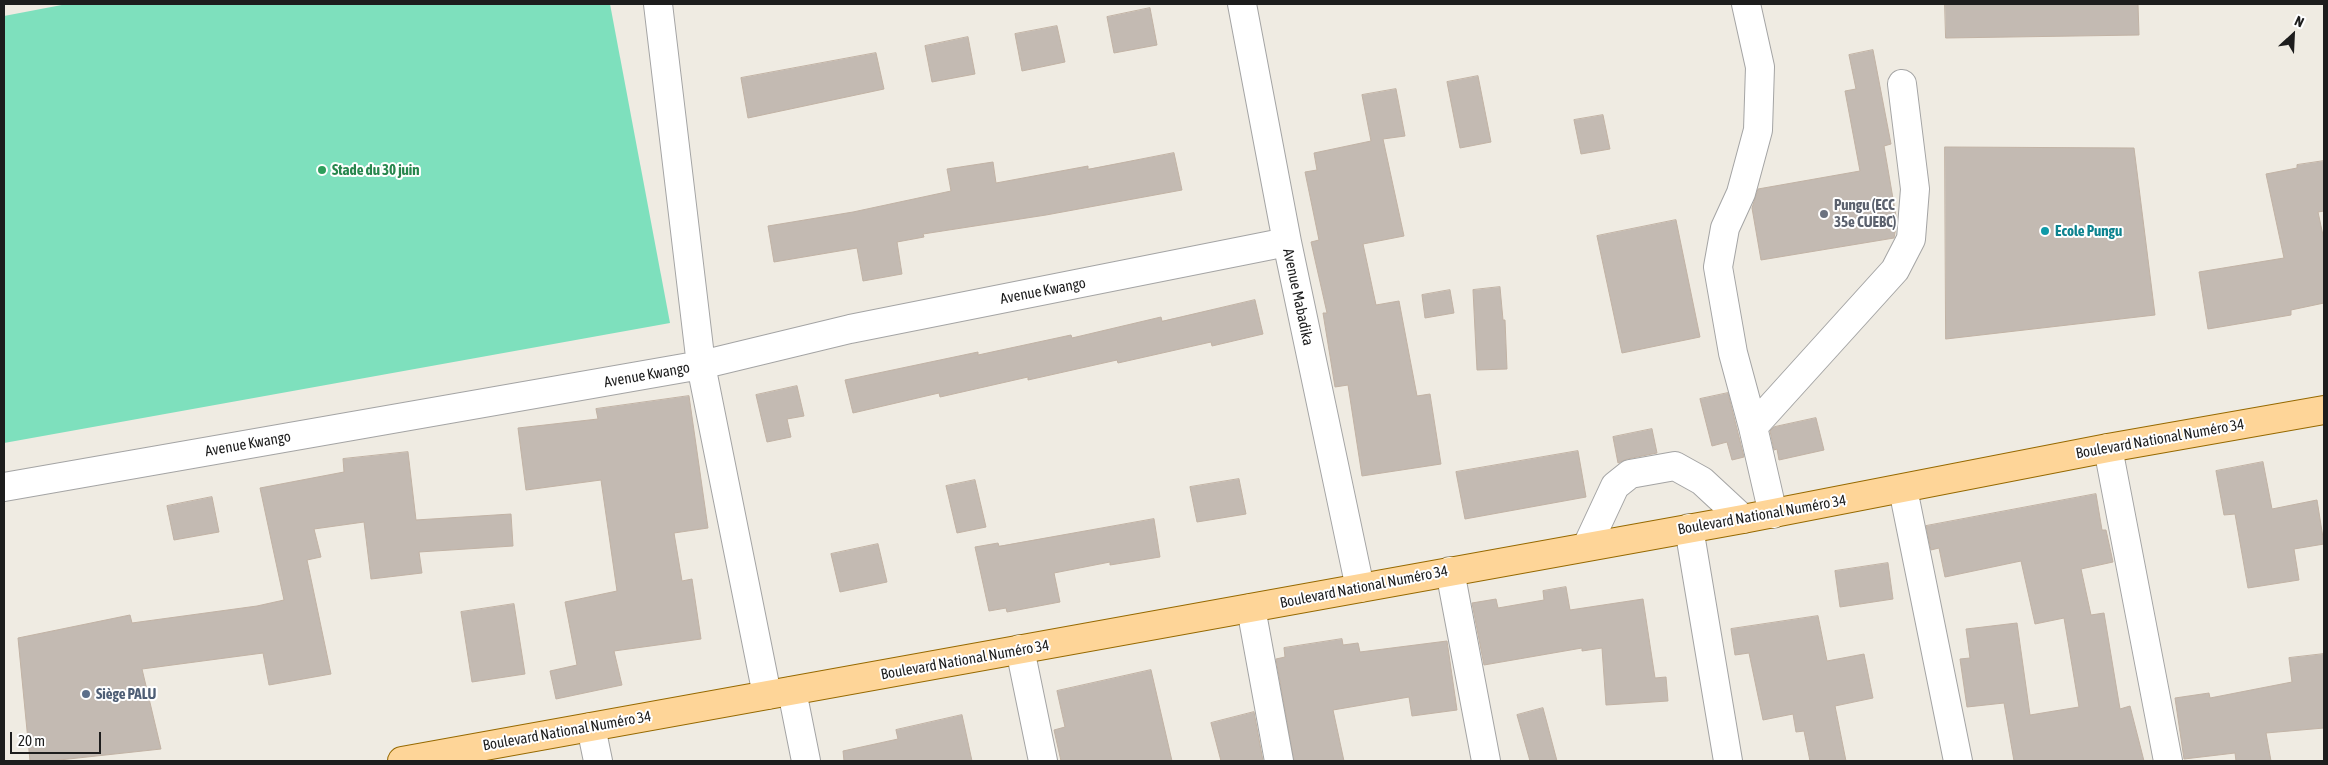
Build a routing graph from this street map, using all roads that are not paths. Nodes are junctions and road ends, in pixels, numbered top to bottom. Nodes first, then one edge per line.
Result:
1 (658, 4) edge
2 (1242, 4) edge
3 (1746, 4) edge
4 (1902, 84) dead end
5 (1286, 242) junction
6 (701, 365) junction
7 (2324, 410) edge
8 (1754, 428) junction
9 (2108, 448) junction
10 (4, 487) edge
11 (1903, 489) junction
12 (1773, 514) junction
13 (1743, 519) junction
14 (1689, 528) junction
15 (1587, 546) junction
16 (1450, 571) junction
17 (1360, 588) junction
18 (1251, 608) junction
19 (1020, 650) junction
20 (780, 693) junction
21 (591, 727) junction
22 (402, 761) edge
23 (598, 761) edge
24 (806, 761) edge
25 (1043, 761) edge
26 (1279, 761) edge
27 (1486, 761) edge
28 (1728, 761) edge
29 (1958, 761) edge
30 (2168, 761) edge

1 - 6 street
2 - 5 street, Avenue Mabadika
3 - 8 street
4 - 8 street
5 - 6 street, Avenue Kwango
5 - 17 street, Avenue Mabadika
6 - 10 street, Avenue Kwango
6 - 20 street
7 - 9 main road, Boulevard National Numéro 34
8 - 12 street
9 - 11 main road, Boulevard National Numéro 34
9 - 30 street
11 - 12 main road, Boulevard National Numéro 34
11 - 29 street
12 - 13 main road, Boulevard National Numéro 34
13 - 14 main road, Boulevard National Numéro 34
13 - 15 street
14 - 15 main road, Boulevard National Numéro 34
14 - 28 street
15 - 16 main road, Boulevard National Numéro 34
16 - 17 main road, Boulevard National Numéro 34
16 - 27 street
17 - 18 main road, Boulevard National Numéro 34
18 - 19 main road, Boulevard National Numéro 34
18 - 26 street
19 - 20 main road, Boulevard National Numéro 34
19 - 25 street
20 - 21 main road, Boulevard National Numéro 34
20 - 24 street
21 - 22 main road, Boulevard National Numéro 34
21 - 23 street

